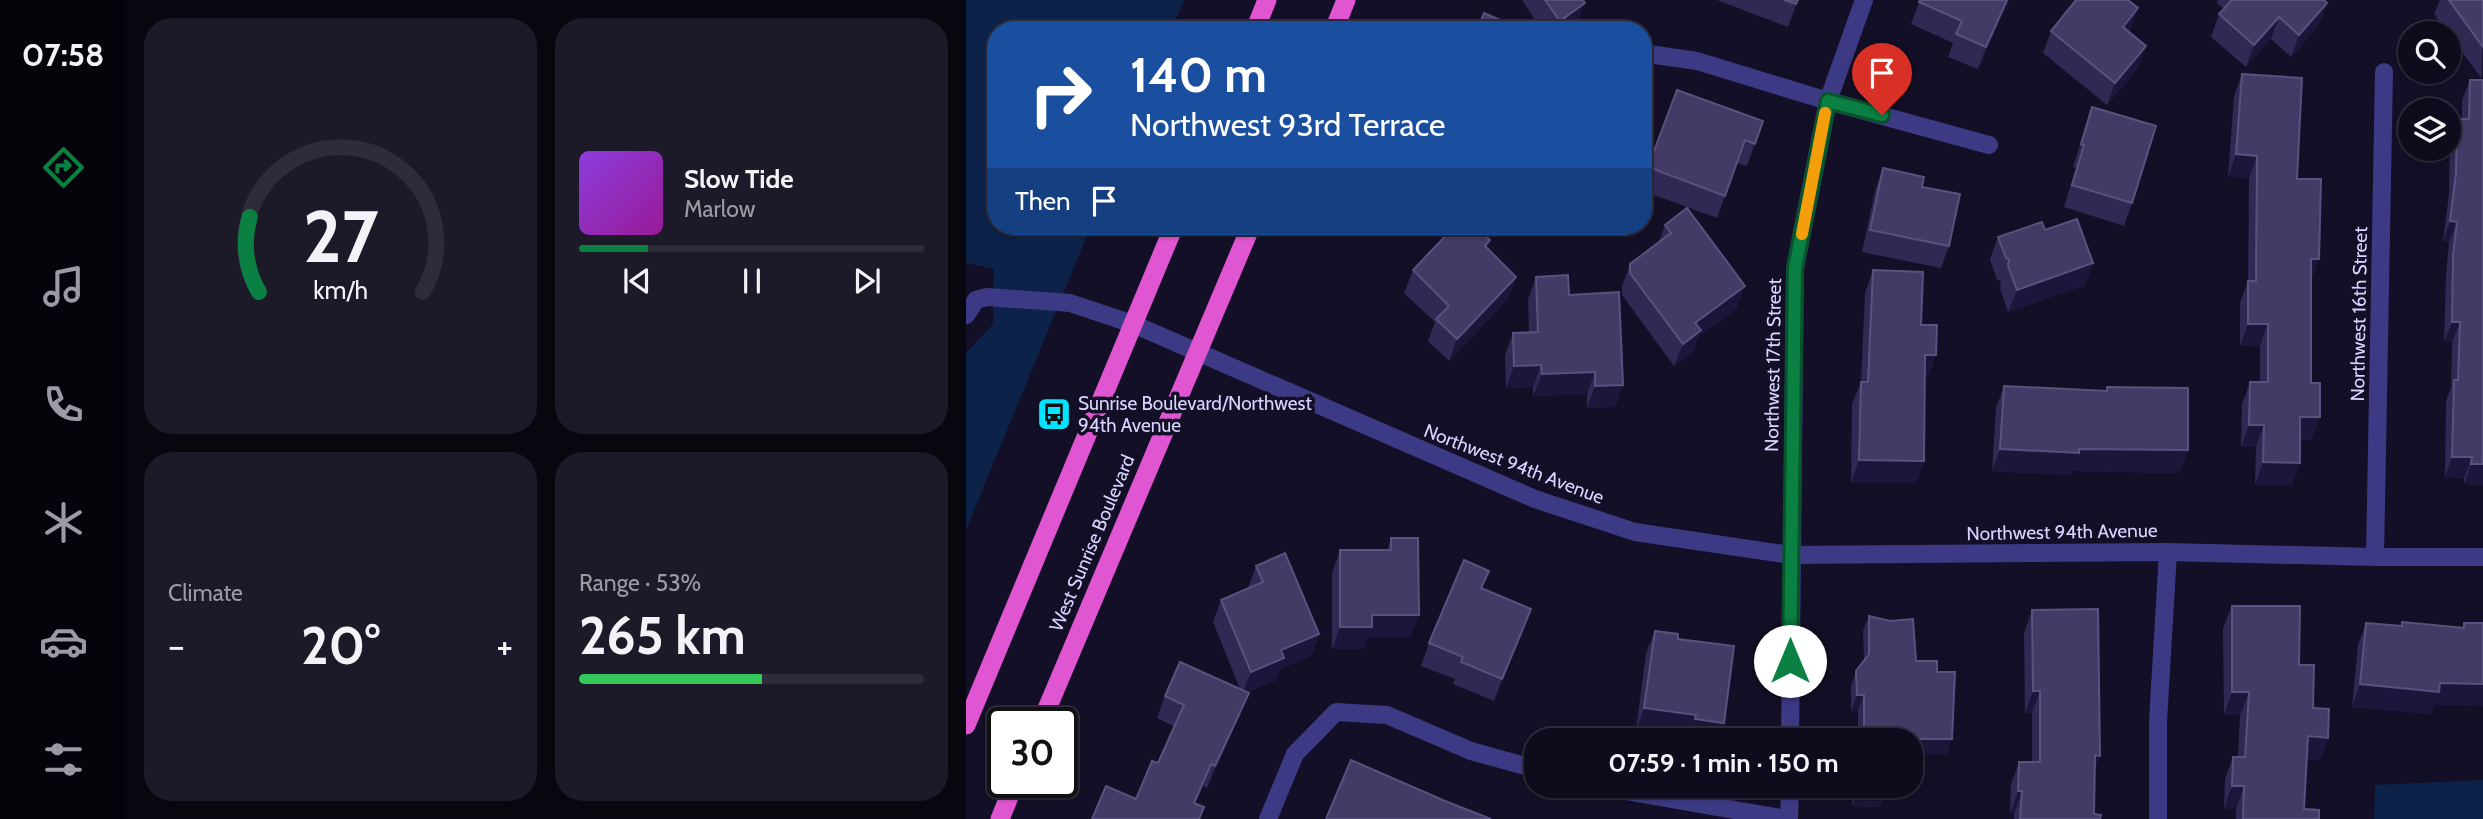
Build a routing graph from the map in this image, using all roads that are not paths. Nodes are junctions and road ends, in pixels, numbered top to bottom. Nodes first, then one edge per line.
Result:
1 (1268, 0) edge
2 (1346, 0) edge
3 (1864, 0) edge
4 (1259, 21) edge
5 (1338, 21) edge
6 (1652, 54) edge
7 (2384, 72) dead end
8 (1828, 101) junction
9 (1989, 145) dead end
10 (1170, 235) edge
11 (1247, 235) edge
12 (974, 302) edge
13 (1133, 324) junction
14 (1198, 351) junction
15 (2168, 552) junction
16 (1790, 555) junction
17 (2375, 557) junction
18 (2483, 557) edge
19 (1048, 707) edge
20 (966, 725) edge
21 (1790, 728) edge
22 (1524, 766) edge
23 (1009, 798) edge
24 (1666, 798) edge
25 (1789, 798) edge
26 (1000, 819) edge
27 (1268, 819) edge
28 (1788, 819) edge
29 (2158, 819) edge

1 - 4 highway
2 - 5 highway
3 - 8 street, Northwest 17th Street
6 - 8 street
7 - 17 street, Northwest 16th Street
8 - 9 street
8 - 16 street, Northwest 17th Street
10 - 13 highway
11 - 14 highway, West Sunrise Boulevard
12 - 13 street, Northwest 94th Avenue
13 - 14 street, Northwest 94th Avenue
13 - 20 highway
14 - 16 street, Northwest 94th Avenue
14 - 19 highway, West Sunrise Boulevard
15 - 16 street, Northwest 94th Avenue
15 - 17 street, Northwest 94th Avenue
15 - 29 street
16 - 21 street, Northwest 17th Street
17 - 18 street, Northwest 94th Avenue
22 - 27 street
23 - 26 highway
24 - 28 street
25 - 28 street

